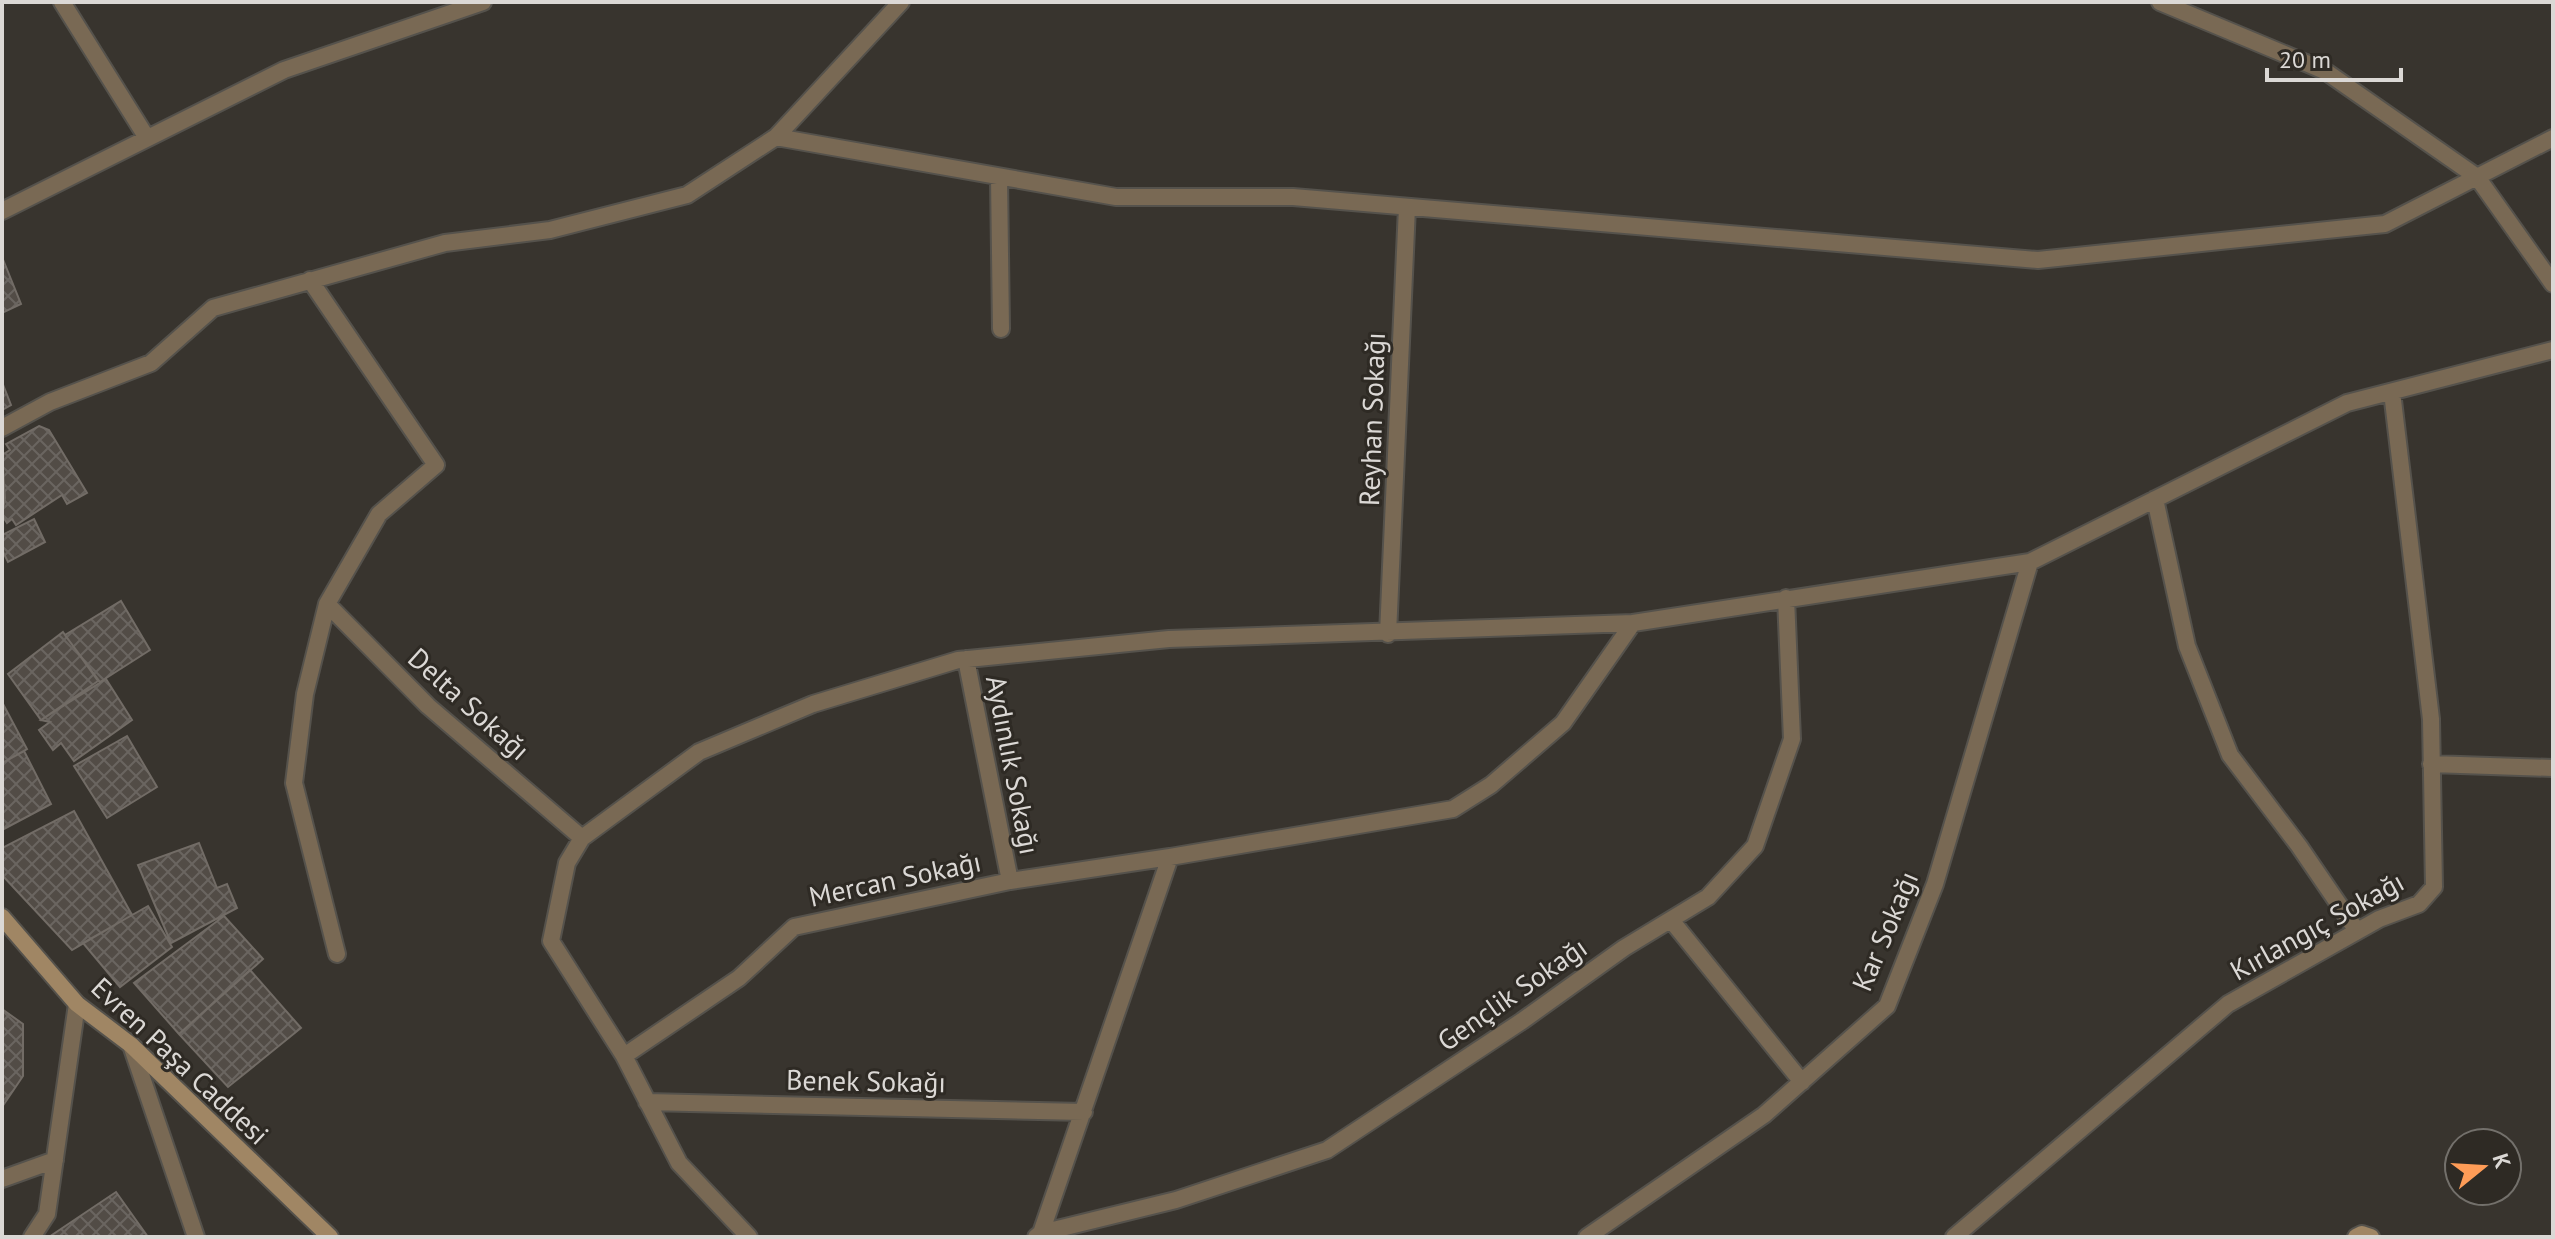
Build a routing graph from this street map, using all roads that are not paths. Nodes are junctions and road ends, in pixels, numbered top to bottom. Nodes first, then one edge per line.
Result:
1 (62, 2) edge
2 (483, 2) edge
3 (901, 2) edge
4 (2160, 2) edge
5 (776, 137) junction
6 (147, 138) junction
7 (2553, 138) edge
8 (999, 177) junction
9 (2477, 177) junction
10 (1407, 207) junction
11 (2, 211) edge
12 (310, 280) junction
13 (2553, 284) edge
14 (1001, 329) dead end
15 (2553, 350) edge
16 (2392, 392) junction
17 (2, 428) edge
18 (2155, 499) junction
19 (2030, 562) junction
20 (1786, 598) junction
21 (327, 604) junction
22 (1633, 623) junction
23 (1388, 634) junction
24 (966, 659) junction
25 (2431, 764) junction
26 (2553, 768) edge
27 (582, 838) junction
28 (1170, 857) junction
29 (1010, 881) junction
30 (2, 917) edge
31 (1671, 920) junction
32 (2357, 931) junction
33 (337, 954) dead end
34 (77, 1004) junction
35 (131, 1045) junction
36 (624, 1056) junction
37 (1802, 1082) junction
38 (647, 1102) junction
39 (1084, 1112) junction
40 (55, 1160) junction
41 (2, 1179) edge
42 (1038, 1235) edge
43 (32, 1237) edge
44 (196, 1237) edge
45 (330, 1237) edge
46 (749, 1237) edge
47 (1587, 1237) edge
48 (1954, 1237) edge
49 (2356, 1237) edge
50 (2371, 1237) edge

1 - 6 street
2 - 6 street
3 - 5 street
4 - 9 street
5 - 8 street
5 - 12 street
6 - 11 street
7 - 9 street
8 - 10 street
8 - 14 street
9 - 10 street
9 - 13 street
10 - 23 street, Reyhan Sokağı
12 - 17 street
12 - 21 street
15 - 16 street
16 - 18 street
16 - 25 street, Kırlangıç Sokağı
18 - 19 street
18 - 32 street
19 - 20 street
19 - 37 street, Kar Sokağı
20 - 22 street
20 - 31 street, Gençlik Sokağı
21 - 27 street, Delta Sokağı
21 - 33 street
22 - 23 street
22 - 28 street, Mercan Sokağı
23 - 24 street
24 - 27 street
24 - 29 street, Aydınlık Sokağı
25 - 26 street
25 - 32 street, Kırlangıç Sokağı
27 - 36 street
28 - 29 street, Mercan Sokağı
28 - 39 street
29 - 36 street, Mercan Sokağı
30 - 34 main road, Evren Paşa Caddesi
31 - 37 street
31 - 42 street, Gençlik Sokağı
32 - 48 street, Kırlangıç Sokağı
34 - 35 main road, Evren Paşa Caddesi
34 - 40 street
35 - 44 street
35 - 45 main road, Evren Paşa Caddesi
36 - 38 street
37 - 47 street, Kar Sokağı
38 - 39 street, Benek Sokağı
38 - 46 street
39 - 42 street
40 - 41 street
40 - 43 street
49 - 50 main road

